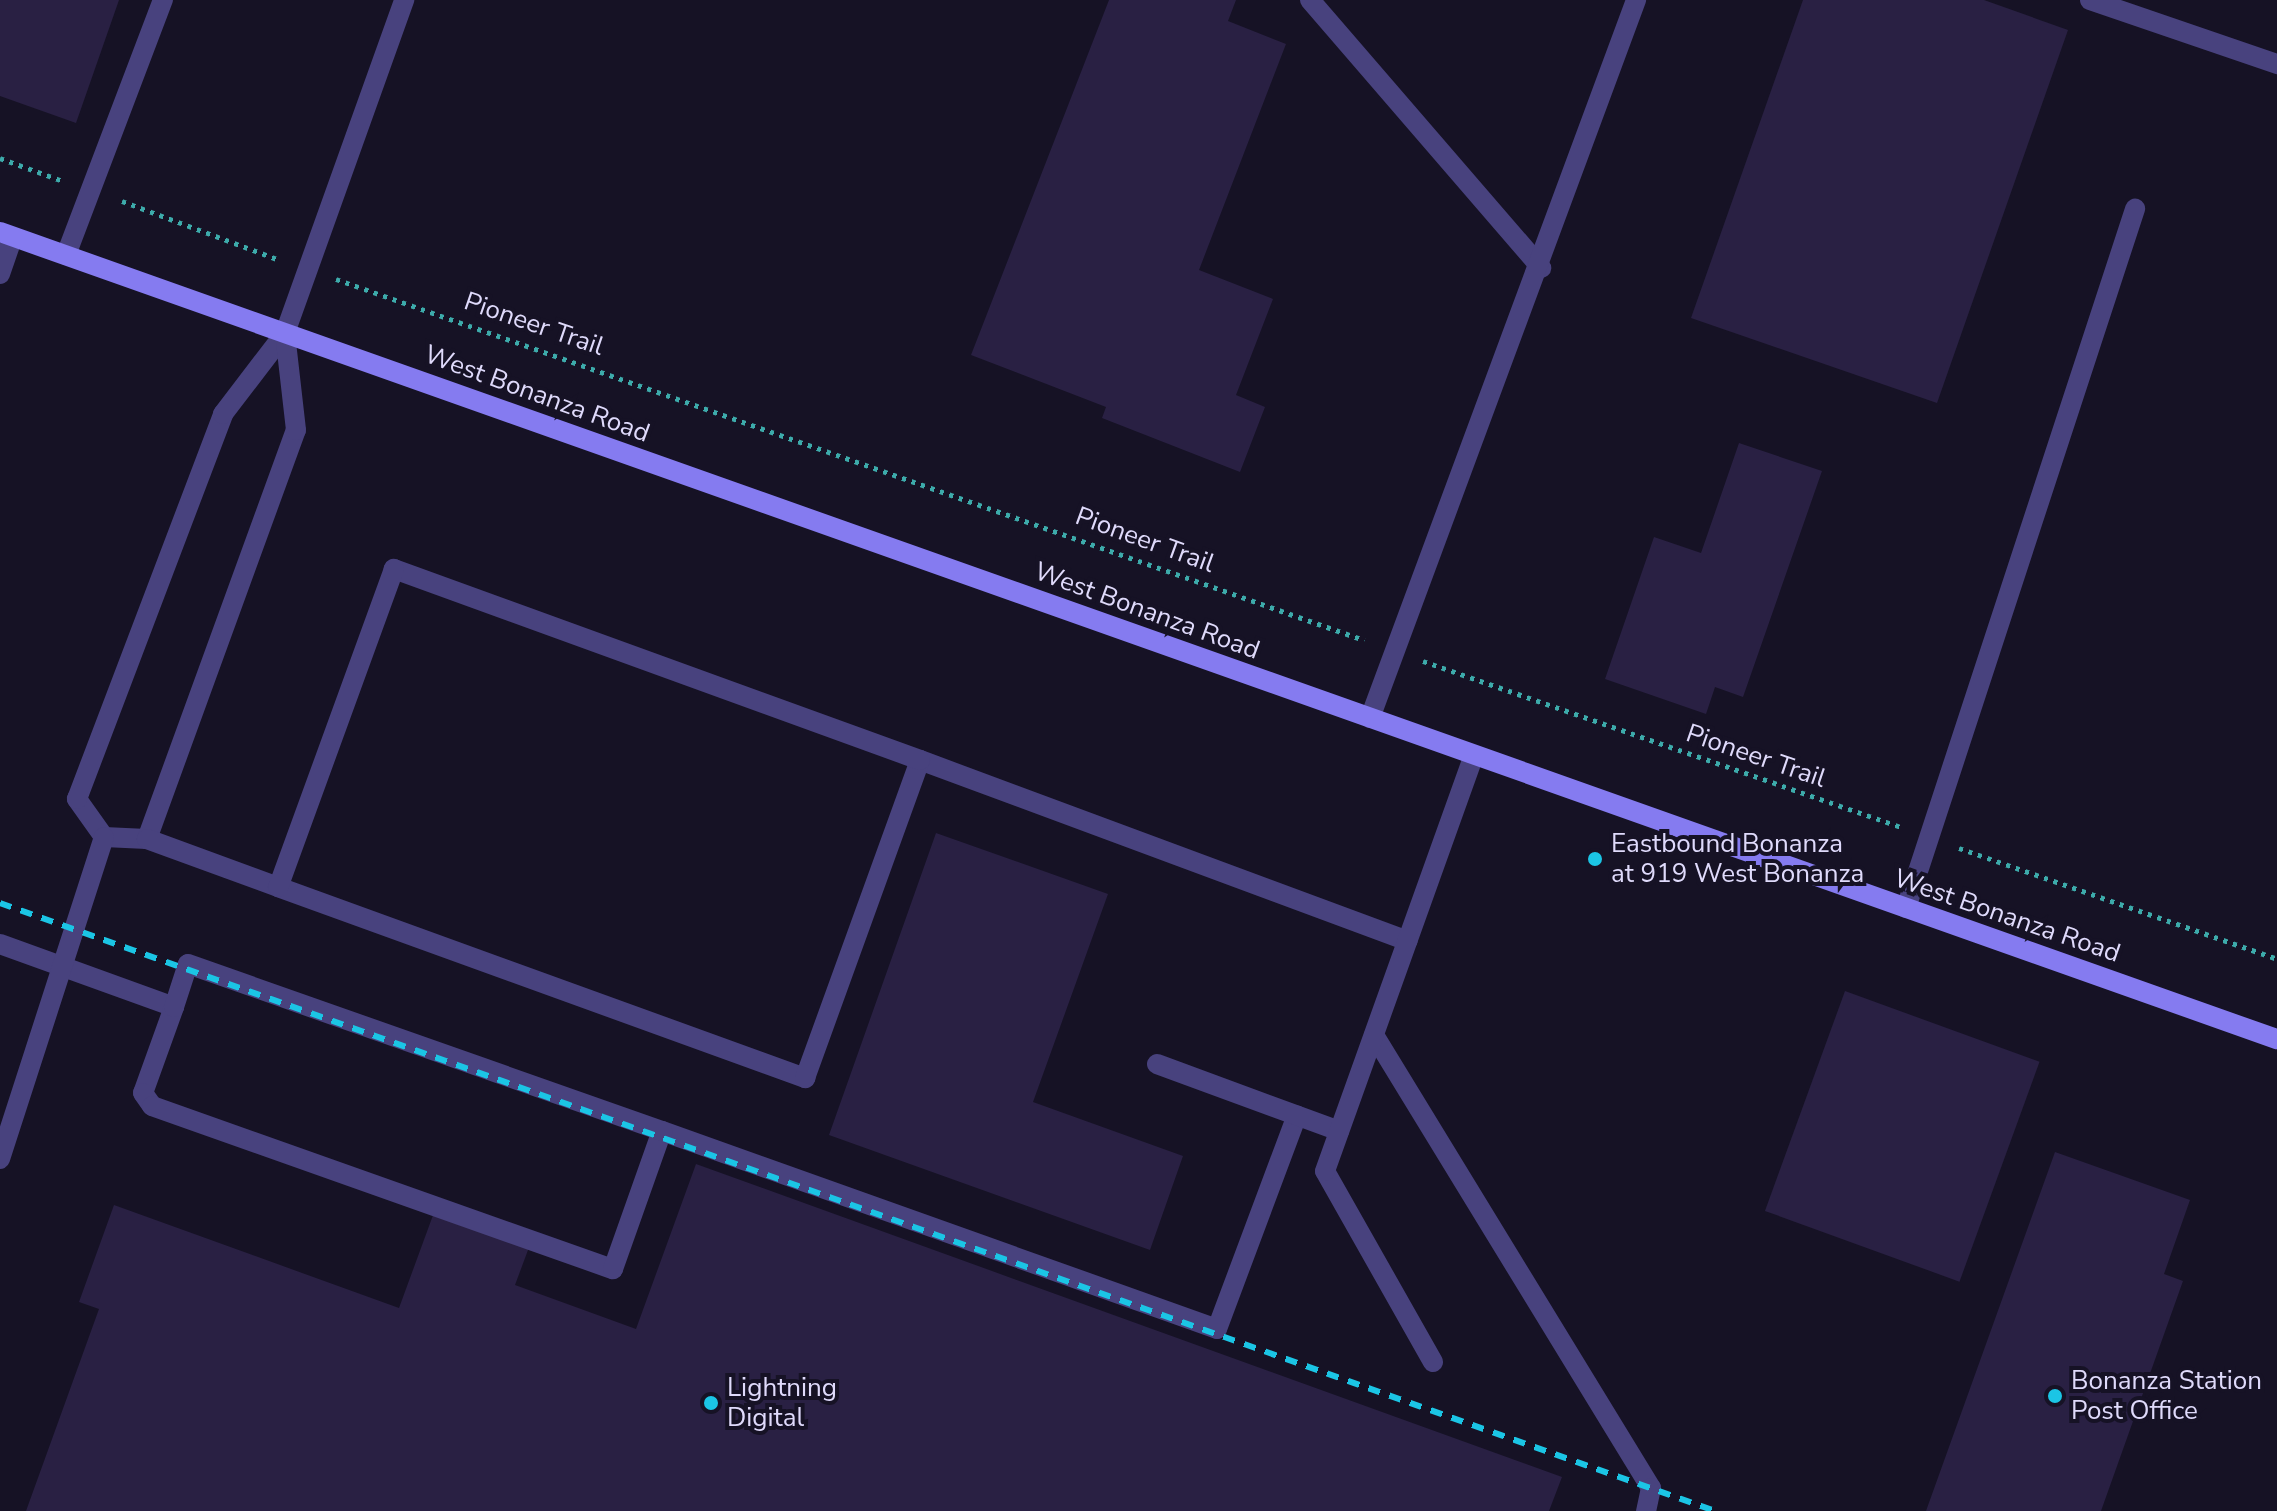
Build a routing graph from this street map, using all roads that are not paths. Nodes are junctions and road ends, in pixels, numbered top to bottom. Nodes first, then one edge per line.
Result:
1 (163, 0) edge
2 (404, 0) edge
3 (1310, 0) edge
4 (1636, 0) edge
5 (2090, 0) edge
6 (2277, 64) edge
7 (2135, 209) dead end
8 (6, 234) edge
9 (66, 255) junction
10 (1541, 268) junction
11 (0, 274) edge
12 (285, 333) junction
13 (1370, 718) junction
14 (1474, 756) junction
15 (920, 760) junction
16 (104, 837) junction
17 (147, 839) junction
18 (278, 887) junction
19 (1906, 908) junction
20 (1408, 941) junction
21 (0, 944) edge
22 (62, 966) junction
23 (174, 1007) junction
24 (1374, 1035) junction
25 (2277, 1039) edge
26 (1157, 1064) dead end
27 (1297, 1115) junction
28 (662, 1131) junction
29 (1339, 1131) junction
30 (0, 1159) edge
31 (1433, 1362) dead end
32 (1646, 1511) edge

1 - 9 lane
2 - 12 lane
3 - 10 lane
4 - 10 lane
5 - 6 lane
7 - 19 lane
8 - 9 main road, West Bonanza Road
8 - 11 lane
9 - 12 main road, West Bonanza Road
10 - 13 lane
12 - 13 main road, West Bonanza Road
12 - 16 lane
12 - 17 lane
13 - 14 main road, West Bonanza Road
14 - 19 main road, West Bonanza Road
14 - 20 lane
15 - 18 lane
15 - 18 lane
15 - 20 lane
16 - 17 lane
16 - 22 lane
17 - 18 lane
19 - 25 main road, West Bonanza Road
20 - 24 lane
21 - 22 lane
22 - 23 lane
22 - 30 lane
23 - 28 lane
23 - 28 lane
24 - 29 lane
24 - 32 lane
26 - 27 lane
27 - 28 lane
27 - 29 lane
29 - 31 lane

